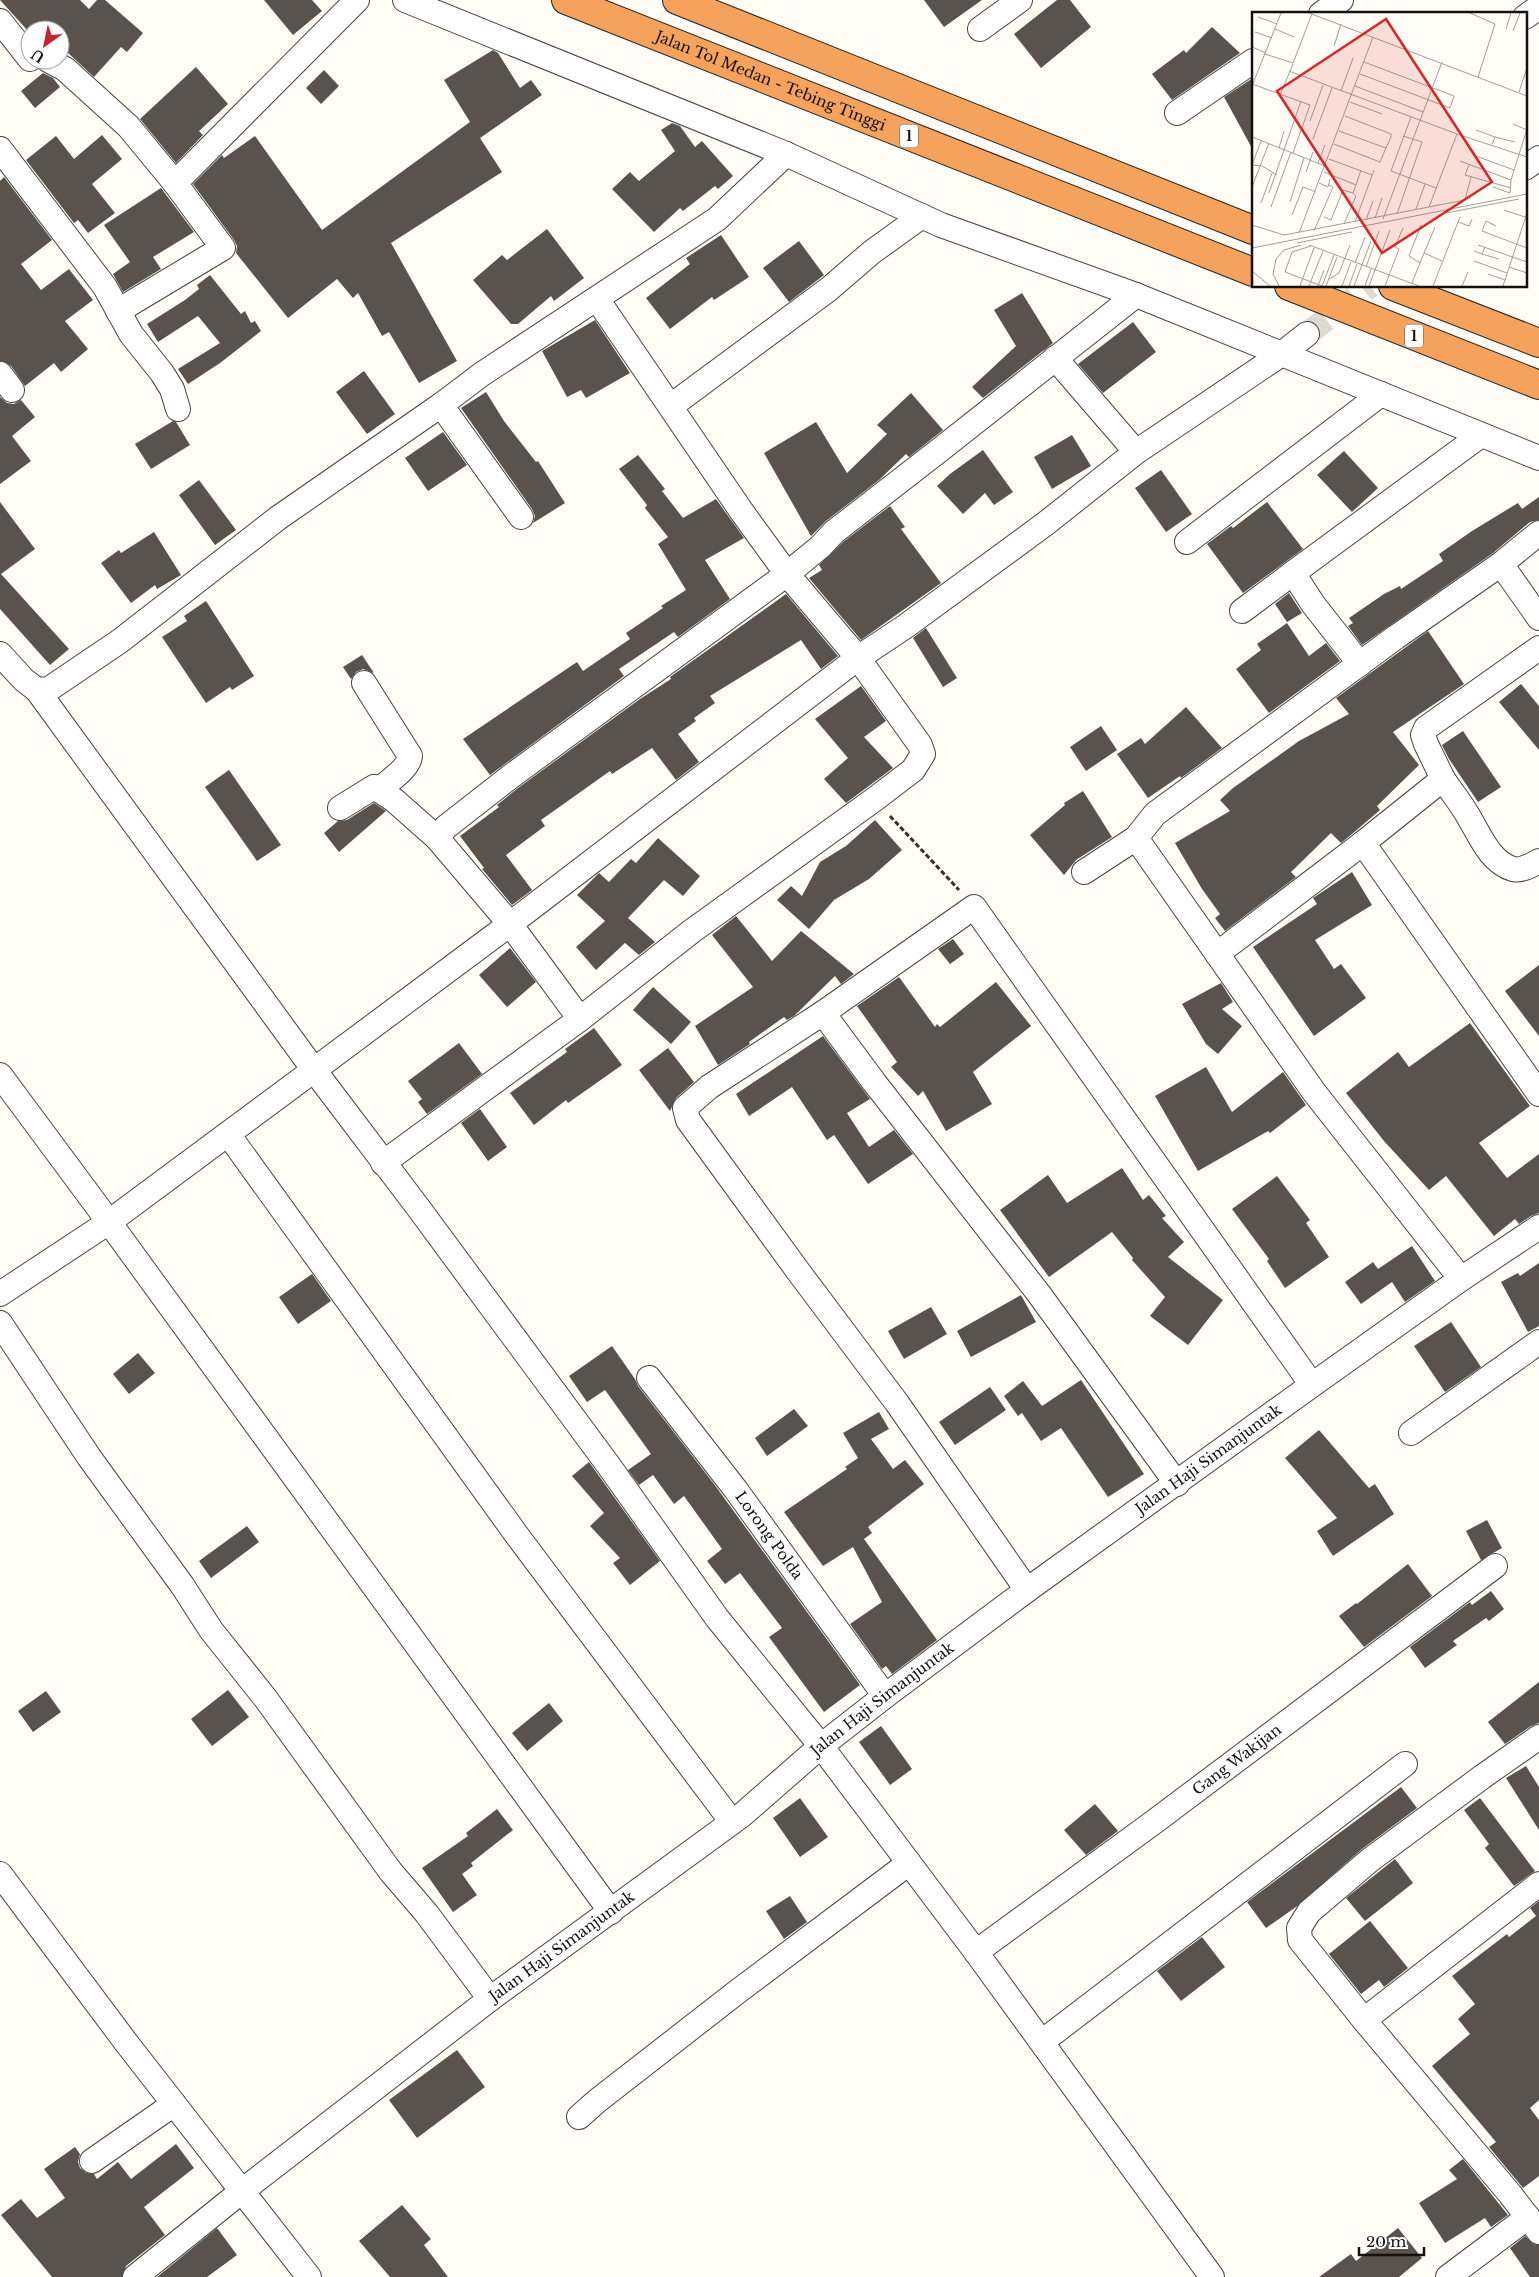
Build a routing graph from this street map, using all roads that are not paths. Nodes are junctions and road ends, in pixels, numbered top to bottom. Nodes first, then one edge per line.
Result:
1 (357, 0) edge
2 (405, 0) edge
3 (566, 0) edge
4 (677, 0) edge
5 (1020, 0) edge
6 (1341, 0) edge
7 (1539, 7) edge
8 (1324, 12) edge
9 (1526, 16) edge
10 (0, 21) edge
11 (980, 29) dead end
12 (20, 47) edge
13 (1252, 62) edge
14 (67, 70) edge
15 (1177, 113) dead end
16 (0, 149) edge
17 (786, 154) junction
18 (1539, 158) edge
19 (1526, 167) edge
20 (175, 184) junction
21 (922, 216) junction
22 (1252, 230) edge
23 (1252, 272) edge
24 (1293, 288) edge
25 (1398, 288) edge
26 (1136, 295) junction
27 (597, 299) junction
28 (118, 312) junction
29 (1307, 334) tunnel mouth
30 (1539, 343) edge
31 (1283, 353) junction
32 (1054, 358) junction
33 (1539, 386) edge
34 (1381, 394) junction
35 (440, 405) junction
36 (671, 406) junction
37 (178, 409) dead end
38 (1481, 435) junction
39 (1136, 452) junction
40 (1539, 458) edge
41 (521, 517) dead end
42 (1539, 533) edge
43 (1187, 542) dead end
44 (1500, 564) junction
45 (1293, 573) junction
46 (787, 574) junction
47 (1242, 611) dead end
48 (1539, 618) edge
49 (1539, 648) edge
50 (0, 654) edge
51 (858, 658) junction
52 (1360, 664) junction
53 (364, 683) dead end
54 (37, 690) junction
55 (1443, 779) junction
56 (380, 789) junction
57 (340, 808) dead end
58 (438, 838) junction
59 (1136, 838) junction
60 (1363, 842) junction
61 (1539, 862) edge
62 (1084, 872) dead end
63 (510, 924) junction
64 (1217, 954) junction
65 (824, 1013) junction
66 (580, 1019) junction
67 (314, 1070) junction
68 (0, 1075) edge
69 (1539, 1094) edge
70 (228, 1134) junction
71 (383, 1163) junction
72 (109, 1222) junction
73 (1539, 1227) edge
74 (1461, 1278) junction
75 (0, 1294) edge
76 (0, 1323) edge
77 (1539, 1342) edge
78 (649, 1378) dead end
79 (1312, 1385) junction
80 (1411, 1433) dead end
81 (1177, 1484) junction
82 (1495, 1566) dead end
83 (1027, 1590) junction
84 (885, 1696) junction
85 (1539, 1737) edge
86 (821, 1746) junction
87 (1405, 1764) dead end
88 (732, 1822) junction
89 (909, 1864) junction
90 (0, 1874) edge
91 (1539, 1884) edge
92 (611, 1912) junction
93 (976, 1952) junction
94 (490, 1999) junction
95 (1364, 2020) junction
96 (1042, 2041) junction
97 (174, 2104) junction
98 (579, 2117) dead end
99 (92, 2161) dead end
100 (242, 2190) junction
101 (1533, 2224) edge
102 (135, 2277) edge
103 (309, 2277) edge
104 (1212, 2277) edge
105 (1448, 2277) edge

1 - 20 street
2 - 17 street
3 - 23 highway, Jalan Tol Medan - Tebing Tinggi / 1
4 - 22 highway
5 - 11 street
6 - 8 street
7 - 9 street
10 - 12 street
13 - 15 street
14 - 20 street
16 - 28 street
17 - 21 street
17 - 27 street
18 - 19 street
20 - 28 street
21 - 26 street
21 - 36 street
24 - 33 highway, 1
25 - 30 highway
26 - 31 street
26 - 32 street
27 - 35 street
27 - 36 street
28 - 37 street
29 - 31 street
31 - 34 street
31 - 39 street
32 - 39 street
32 - 46 street
34 - 38 street
34 - 43 street
35 - 41 street
35 - 54 street
36 - 46 street
38 - 40 street
38 - 45 street
39 - 51 street
42 - 44 street
44 - 48 street
44 - 52 street
45 - 47 street
45 - 52 street
46 - 51 street
46 - 58 street
49 - 55 street
50 - 54 street
51 - 63 street
51 - 66 street
52 - 59 street
53 - 56 street
54 - 67 street
55 - 60 street
55 - 61 street
56 - 57 street
56 - 58 street
58 - 63 street
59 - 62 street
59 - 64 street
60 - 64 street
60 - 69 street
63 - 66 street
63 - 67 street
64 - 74 street
65 - 79 street
65 - 81 street
65 - 83 street
66 - 71 street
67 - 70 street
67 - 71 street
68 - 72 street
70 - 72 street
70 - 88 street
71 - 86 street
72 - 75 street
72 - 92 street
73 - 74 street, Jalan Haji Simanjuntak
74 - 79 street, Jalan Haji Simanjuntak
76 - 94 street
77 - 80 street
78 - 84 street, Lorong Polda
79 - 81 street, Jalan Haji Simanjuntak
81 - 83 street, Jalan Haji Simanjuntak
82 - 93 street, Gang Wakijan
83 - 84 street, Jalan Haji Simanjuntak
84 - 86 street, Jalan Haji Simanjuntak
85 - 95 street
86 - 88 street, Jalan Haji Simanjuntak
86 - 89 street
87 - 96 street
88 - 92 street, Jalan Haji Simanjuntak
89 - 93 street
89 - 98 street
90 - 97 street
91 - 95 street
92 - 94 street, Jalan Haji Simanjuntak
93 - 96 street
94 - 100 street, Jalan Haji Simanjuntak
95 - 101 street
96 - 104 street
97 - 99 street
97 - 100 street
100 - 102 street, Jalan Haji Simanjuntak
100 - 103 street
101 - 105 street

